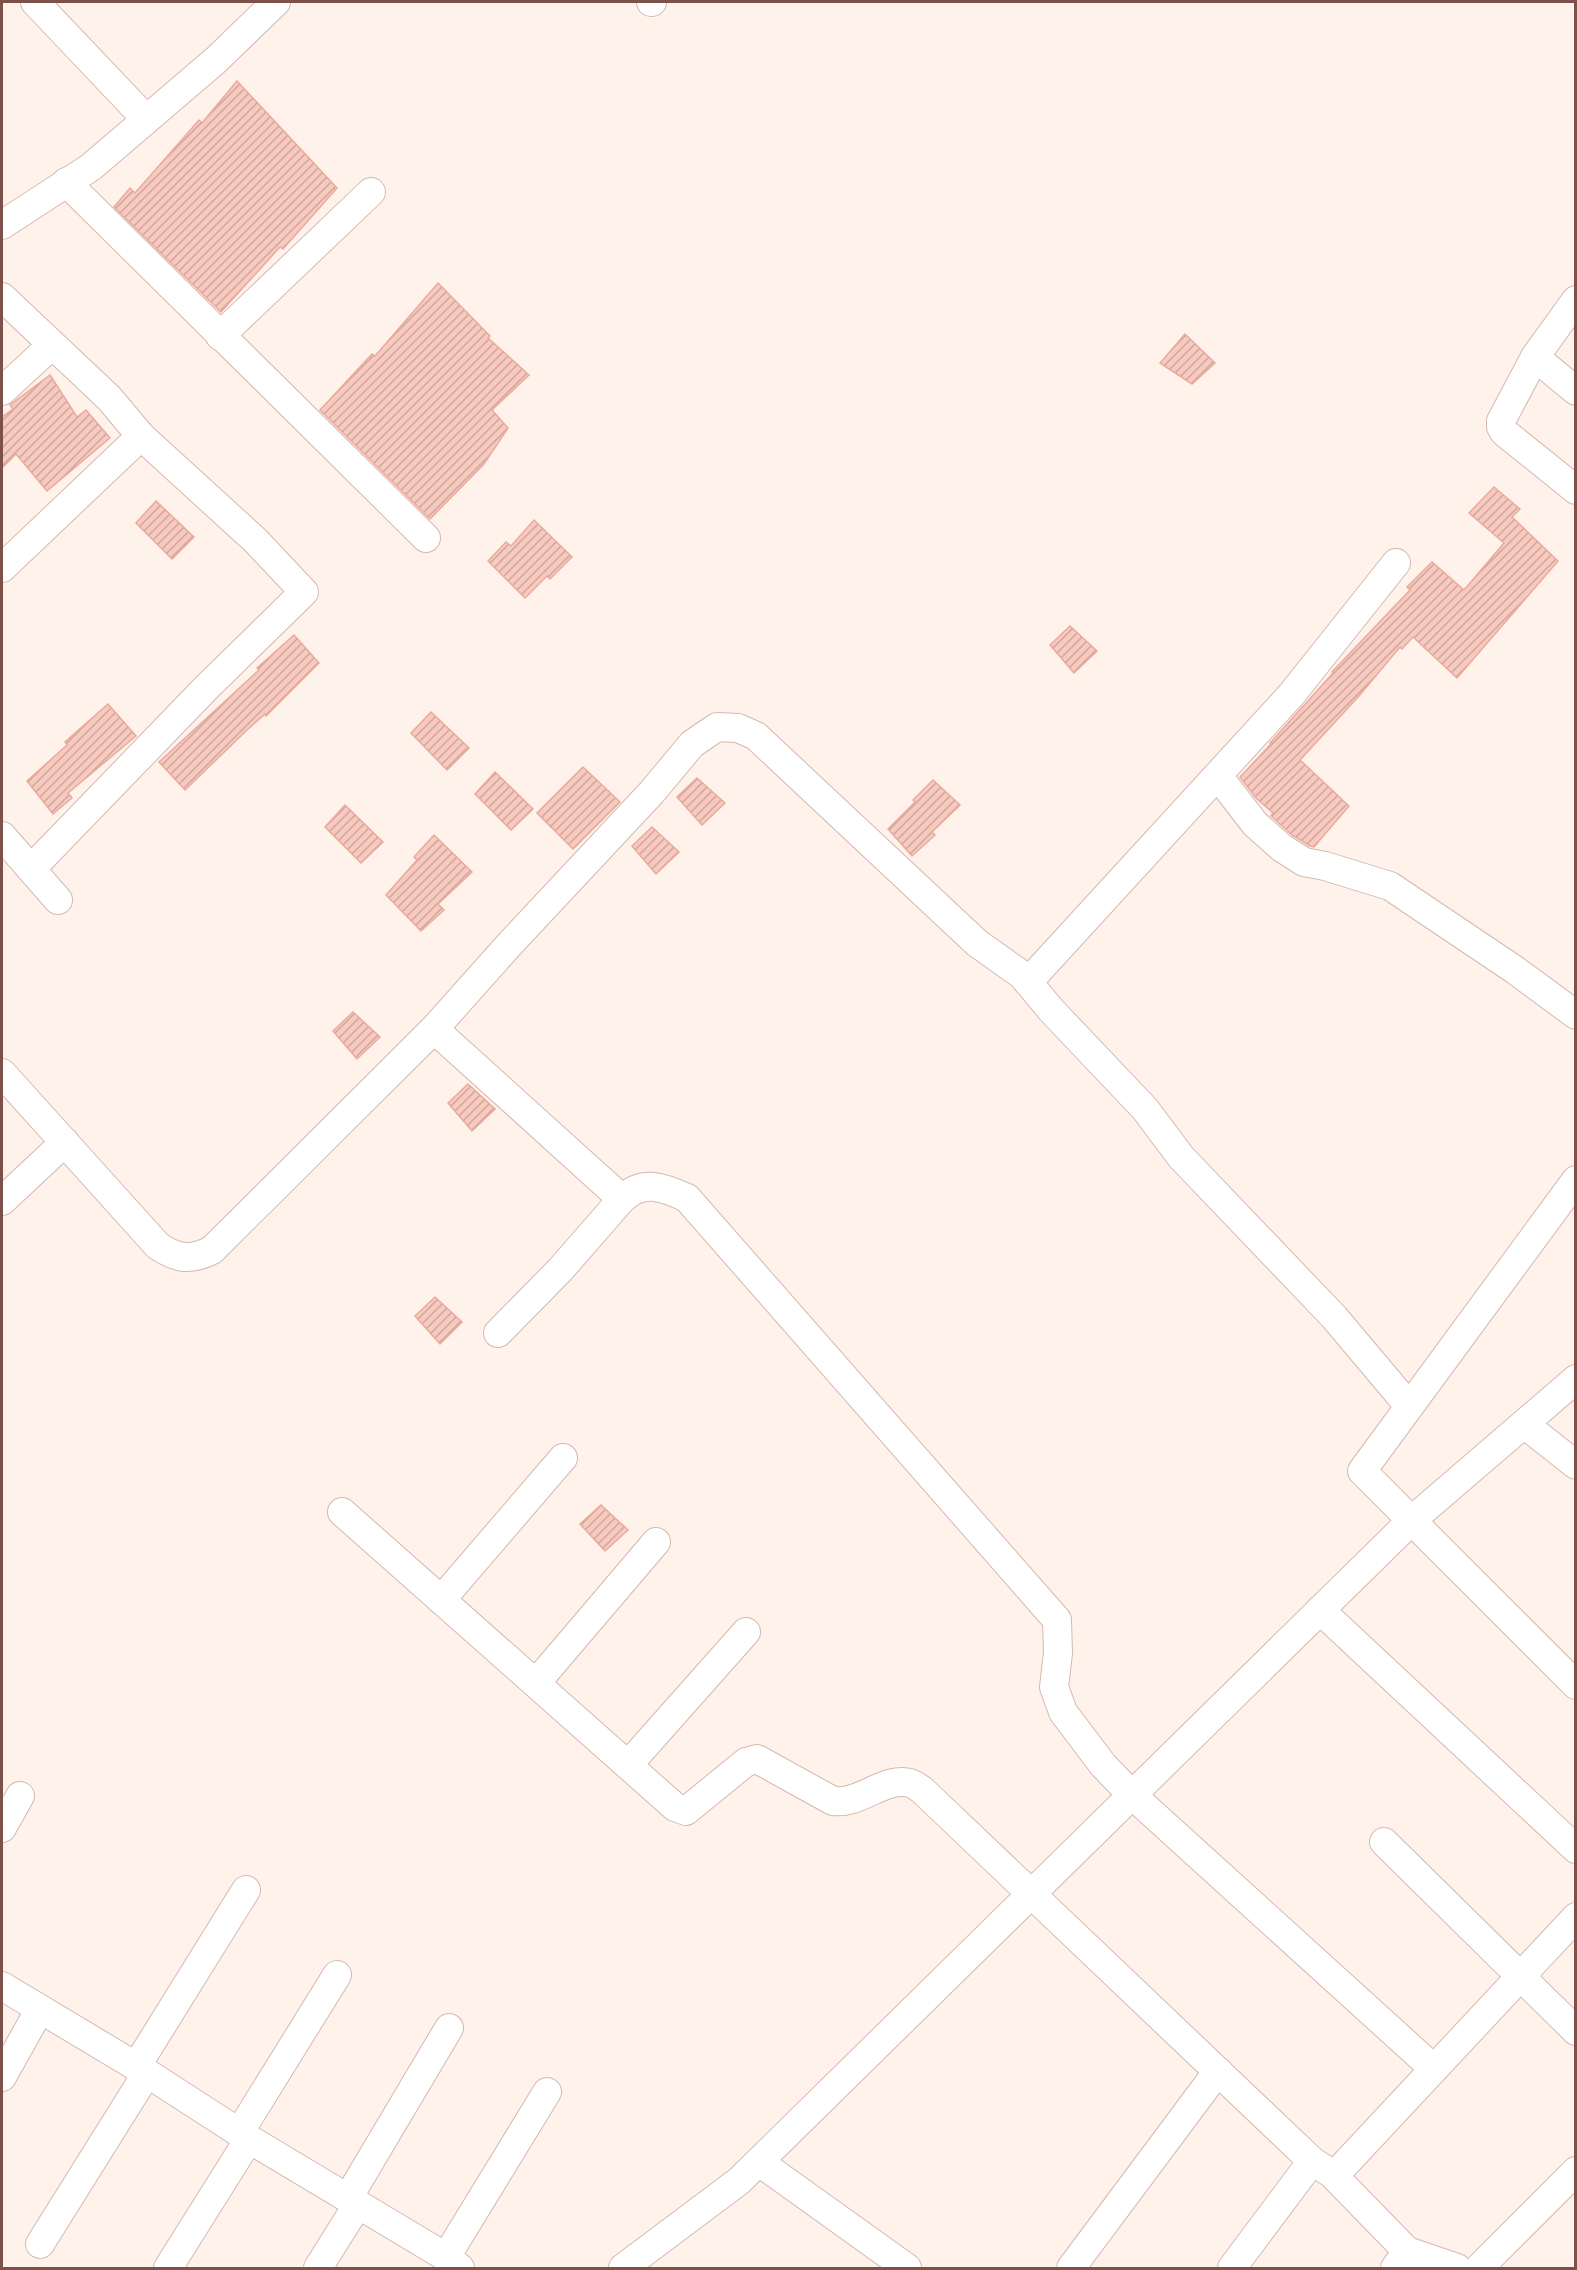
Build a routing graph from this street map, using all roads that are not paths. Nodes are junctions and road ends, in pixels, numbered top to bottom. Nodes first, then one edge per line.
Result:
1 (35, 2) edge
2 (276, 2) edge
3 (147, 119) junction
4 (66, 182) junction
5 (371, 192) dead end
6 (2, 225) edge
7 (2, 297) edge
8 (1575, 300) edge
9 (220, 336) junction
10 (52, 345) junction
11 (1535, 357) junction
12 (2, 391) edge
13 (1575, 391) edge
14 (141, 436) junction
15 (1575, 490) edge
16 (426, 538) dead end
17 (1396, 563) dead end
18 (2, 568) edge
19 (1218, 776) junction
20 (2, 836) edge
21 (31, 869) junction
22 (58, 900) dead end
23 (1028, 982) junction
24 (1575, 1015) edge
25 (434, 1029) junction
26 (2, 1073) edge
27 (65, 1142) junction
28 (1575, 1180) edge
29 (622, 1199) junction
30 (2, 1202) edge
31 (498, 1333) dead end
32 (1575, 1379) edge
33 (1409, 1406) junction
34 (1524, 1424) junction
35 (563, 1458) dead end
36 (1575, 1465) edge
37 (342, 1512) dead end
38 (1412, 1520) junction
39 (656, 1542) dead end
40 (441, 1600) junction
41 (1320, 1610) junction
42 (746, 1632) dead end
43 (536, 1683) junction
44 (1575, 1685) edge
45 (628, 1765) junction
46 (1132, 1795) junction
47 (20, 1796) dead end
48 (2, 1828) edge
49 (1384, 1842) dead end
50 (1575, 1849) edge
51 (246, 1890) dead end
52 (1032, 1894) junction
53 (1575, 1917) edge
54 (337, 1975) dead end
55 (1521, 1976) junction
56 (2, 1986) edge
57 (40, 2009) junction
58 (449, 2028) dead end
59 (1575, 2031) edge
60 (1434, 2069) junction
61 (142, 2070) junction
62 (1218, 2071) junction
63 (2, 2077) edge
64 (547, 2092) dead end
65 (244, 2136) junction
66 (759, 2162) junction
67 (1323, 2168) junction
68 (1575, 2171) edge
69 (353, 2201) junction
70 (40, 2244) dead end
71 (1401, 2260) edge
72 (453, 2263) edge
73 (168, 2268) edge
74 (318, 2268) edge
75 (623, 2268) edge
76 (908, 2268) edge
77 (1071, 2268) edge
78 (1232, 2268) edge
79 (1456, 2268) edge
80 (1479, 2268) edge

1 - 3 street
2 - 3 street
3 - 4 street
4 - 6 street
4 - 9 street
5 - 9 street
7 - 10 street
8 - 11 street
9 - 16 street
10 - 12 street
10 - 14 street
11 - 13 street
11 - 15 street
14 - 18 street
14 - 21 street
17 - 19 street
19 - 23 street
19 - 24 street
20 - 21 street
21 - 22 street
23 - 25 street
23 - 33 street
25 - 27 street
25 - 29 street
26 - 27 street
27 - 30 street
28 - 33 street
29 - 31 street
29 - 46 street
32 - 34 street
33 - 38 street
34 - 36 street
34 - 38 street
35 - 40 street
37 - 40 street
38 - 41 street
38 - 44 street
39 - 43 street
40 - 43 street
41 - 46 street
41 - 50 street
42 - 45 street
43 - 45 street
45 - 52 street
46 - 52 street
46 - 60 street
47 - 48 street
49 - 55 street
51 - 61 street
52 - 62 street
52 - 66 street
53 - 55 street
54 - 65 street
55 - 59 street
55 - 60 street
56 - 57 street
57 - 61 street
57 - 63 street
58 - 69 street
60 - 67 street
61 - 65 street
61 - 70 street
62 - 67 street
62 - 77 street
64 - 72 street
65 - 69 street
65 - 73 street
66 - 75 street
66 - 76 street
67 - 71 street
67 - 78 street
68 - 80 street
69 - 72 street
69 - 74 street
71 - 79 street

